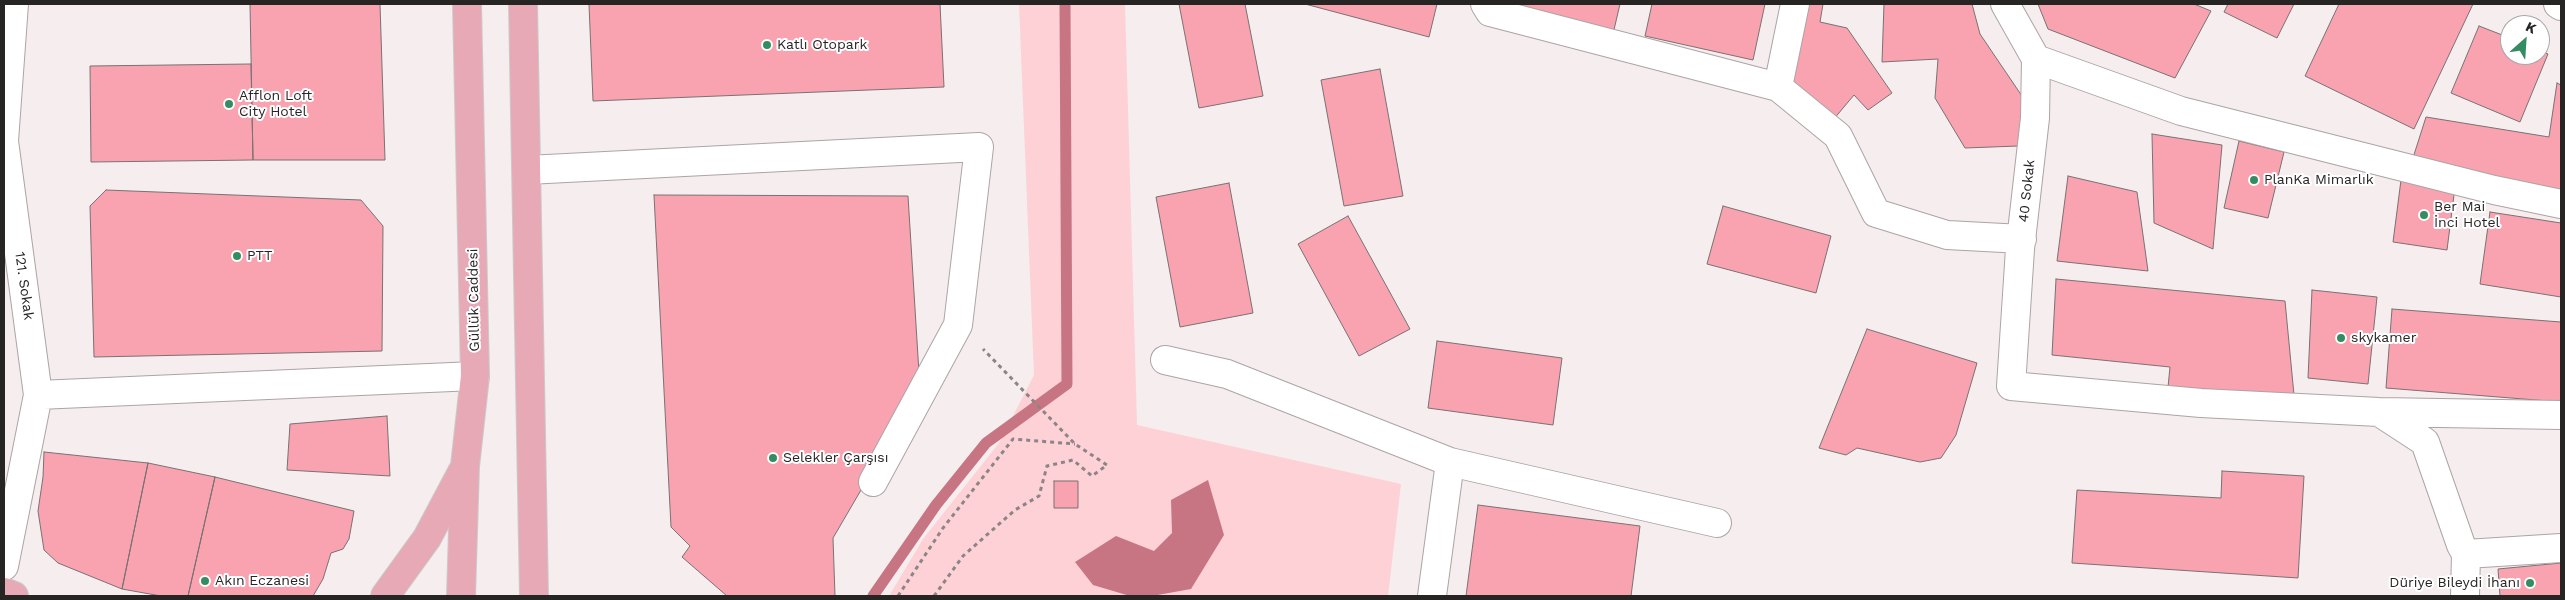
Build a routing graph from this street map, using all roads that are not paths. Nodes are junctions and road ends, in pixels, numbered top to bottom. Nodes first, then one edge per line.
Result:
1 (14, 4) edge
2 (468, 4) edge
3 (523, 4) edge
4 (1486, 4) edge
5 (1795, 4) edge
6 (2005, 4) edge
7 (2036, 59) junction
8 (1778, 87) junction
9 (4, 141) edge
10 (527, 170) junction
11 (2561, 204) edge
12 (2022, 239) junction
13 (1165, 360) dead end
14 (475, 376) junction
15 (38, 395) junction
16 (2379, 412) junction
17 (2561, 415) edge
18 (1450, 462) junction
19 (465, 466) junction
20 (873, 482) dead end
21 (1717, 523) dead end
22 (2561, 548) edge
23 (2466, 554) junction
24 (4, 566) edge
25 (4, 592) edge
26 (14, 596) edge
27 (385, 596) edge
28 (461, 596) edge
29 (534, 596) edge
30 (1432, 596) edge
31 (2465, 596) edge

1 - 9 street, 121. Sokak
2 - 14 main road, Güllük Caddesi
3 - 10 main road
4 - 8 street
5 - 8 street
6 - 7 street
7 - 11 street
7 - 12 street, 40 Sokak
8 - 12 street
9 - 15 street, 121. Sokak
10 - 20 street
10 - 29 main road
12 - 16 street, 40 Sokak
13 - 18 street
14 - 15 street
14 - 19 main road, Güllük Caddesi
15 - 24 street, 121. Sokak
16 - 17 street
16 - 23 street
18 - 21 street
18 - 30 street
19 - 27 main road
19 - 28 main road, Güllük Caddesi
22 - 23 street
23 - 31 street
25 - 26 main road

